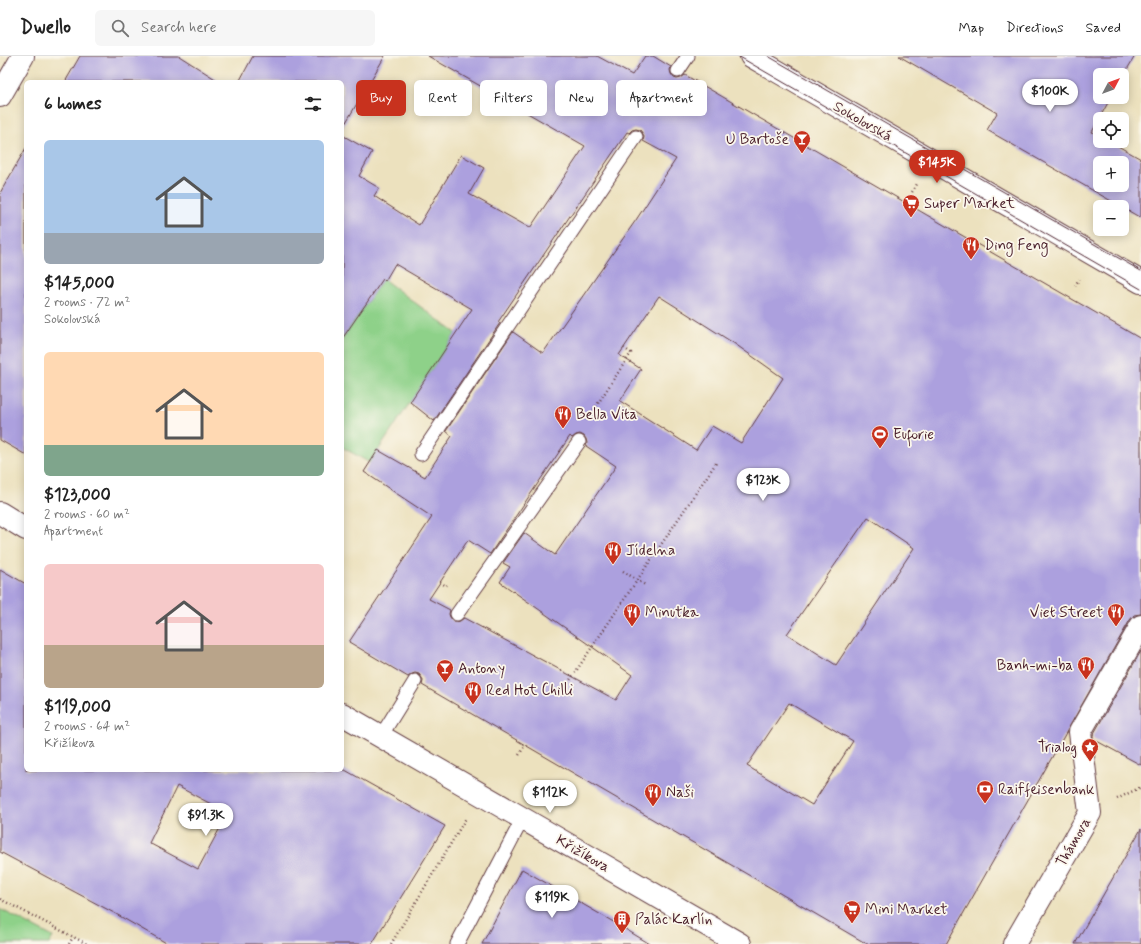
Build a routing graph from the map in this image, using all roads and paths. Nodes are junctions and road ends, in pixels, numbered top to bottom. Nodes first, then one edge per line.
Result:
1 (23, 56) edge
2 (688, 56) edge
3 (751, 56) edge
4 (678, 71) dead end
5 (0, 96) edge
6 (636, 137) dead end
7 (1141, 282) edge
8 (624, 348) dead end
9 (579, 442) dead end
10 (421, 454) dead end
11 (571, 454) junction
12 (716, 463) dead end
13 (0, 513) edge
14 (24, 528) edge
15 (623, 571) dead end
16 (645, 585) dead end
17 (457, 614) dead end
18 (1141, 626) edge
19 (415, 681) dead end
20 (568, 683) dead end
21 (344, 715) edge
22 (380, 736) junction
23 (525, 745) dead end
24 (519, 755) dead end
25 (466, 818) dead end
26 (523, 818) junction
27 (0, 899) edge
28 (73, 937) junction
29 (69, 944) edge
30 (87, 944) edge
31 (391, 944) edge
32 (457, 944) edge
33 (740, 944) edge
34 (1014, 944) edge

1 - 5 street
2 - 4 lane
3 - 7 street, Sokolovská
6 - 10 lane
8 - 11 path
9 - 11 lane
11 - 17 lane
12 - 20 path
13 - 14 street
15 - 16 path, bridge
18 - 34 street, Thámova
19 - 22 lane
21 - 22 street, Křižíkova
22 - 26 street, Křižíkova
23 - 24 path
25 - 31 path
26 - 32 lane
26 - 33 street, Křižíkova
27 - 28 path
28 - 29 path
28 - 30 path

